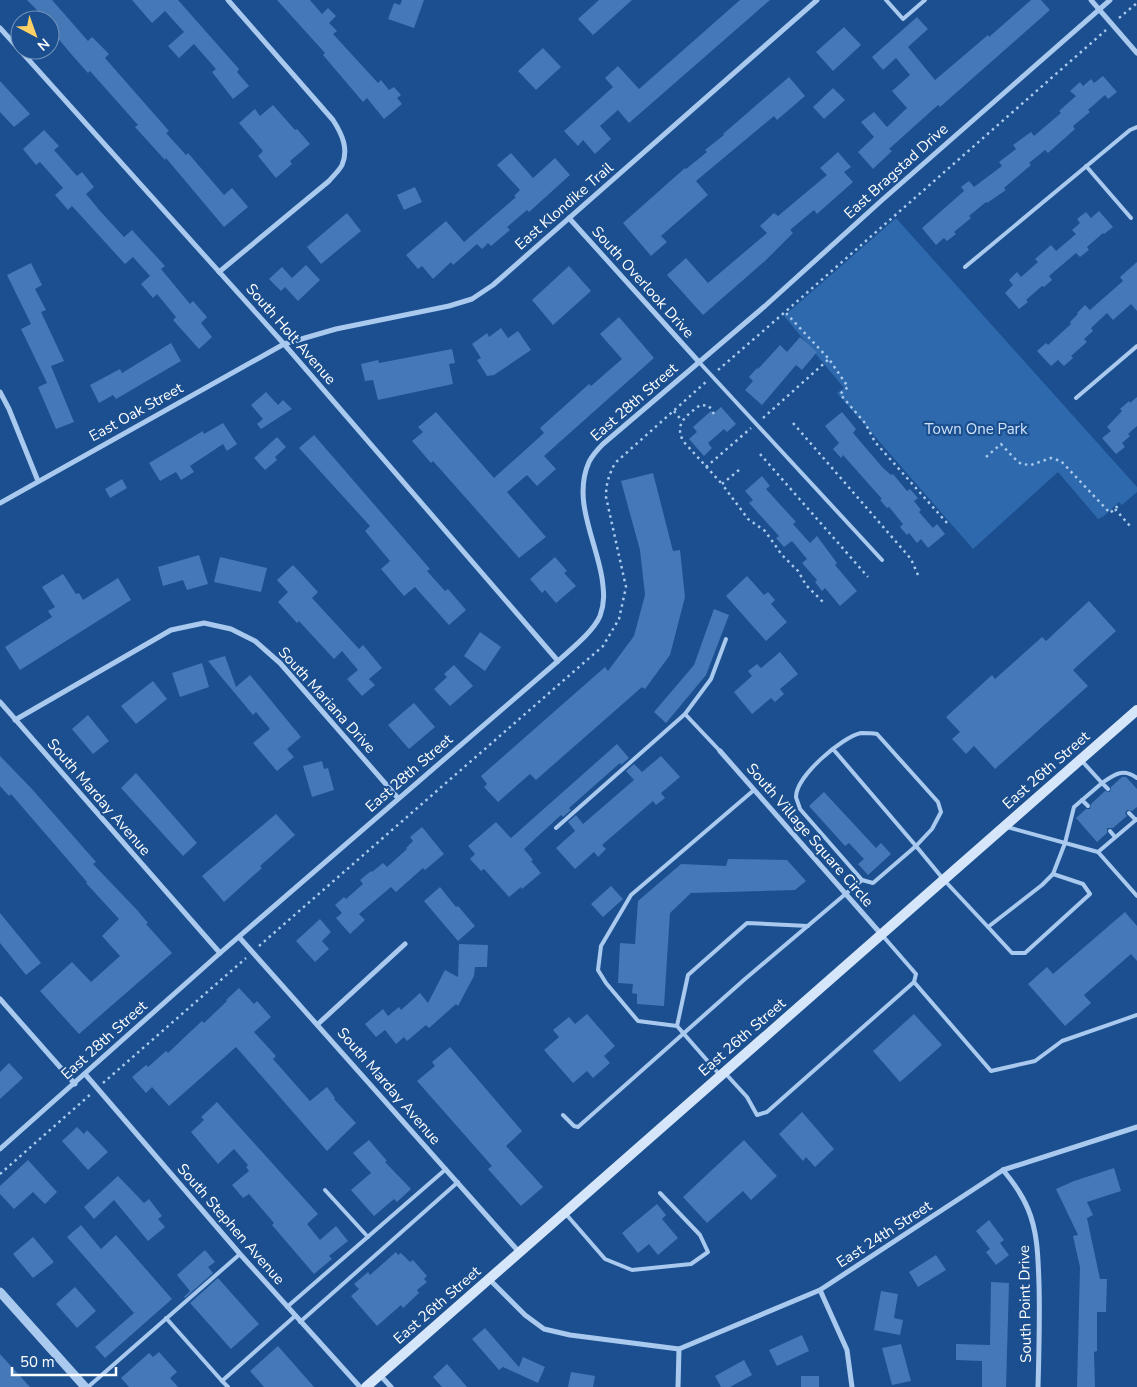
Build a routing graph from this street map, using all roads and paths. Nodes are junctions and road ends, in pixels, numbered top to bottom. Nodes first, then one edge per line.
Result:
1 (228, 0) edge
2 (817, 0) edge
3 (886, 0) edge
4 (925, 0) edge
5 (1091, 0) edge
6 (1110, 0) edge
7 (1137, 3) edge
8 (1099, 10) junction
9 (1112, 24) junction
10 (1, 30) edge
11 (1137, 53) edge
12 (1137, 127) edge
13 (1086, 166) junction
14 (569, 218) junction
15 (1131, 218) dead end
16 (965, 267) dead end
17 (219, 272) junction
18 (785, 312) junction
19 (284, 344) junction
20 (1137, 346) edge
21 (829, 359) junction
22 (700, 362) junction
23 (712, 376) junction
24 (0, 392) edge
25 (1076, 398) dead end
26 (673, 411) junction
27 (714, 414) dead end
28 (682, 422) junction
29 (756, 423) junction
30 (793, 423) dead end
31 (760, 454) dead end
32 (986, 456) dead end
33 (706, 467) junction
34 (739, 470) dead end
35 (38, 481) junction
36 (722, 484) junction
37 (0, 503) edge
38 (1119, 505) dead end
39 (1115, 509) junction
40 (947, 523) dead end
41 (1130, 526) dead end
42 (882, 560) dead end
43 (918, 575) dead end
44 (868, 576) dead end
45 (823, 602) dead end
46 (726, 639) dead end
47 (558, 661) junction
48 (0, 702) edge
49 (1137, 710) edge
50 (685, 714) junction
51 (16, 720) junction
52 (833, 749) junction
53 (720, 751) joint
54 (1081, 760) junction
55 (1137, 778) edge
56 (1102, 783) junction
57 (1108, 789) dead end
58 (754, 790) junction
59 (398, 798) junction
60 (1082, 800) junction
61 (1088, 806) dead end
62 (1129, 814) dead end
63 (1136, 819) edge
64 (1004, 827) junction
65 (556, 828) dead end
66 (1110, 831) dead end
67 (1115, 837) junction
68 (1065, 843) junction
69 (916, 846) junction
70 (1098, 852) junction
71 (1053, 874) junction
72 (862, 880) junction
73 (944, 880) junction
74 (846, 894) junction
75 (1137, 896) edge
76 (808, 926) junction
77 (988, 927) junction
78 (882, 935) junction
79 (239, 937) junction
80 (405, 944) dead end
81 (253, 952) junction
82 (220, 953) junction
83 (914, 982) junction
84 (0, 999) edge
85 (1137, 1015) edge
86 (318, 1024) junction
87 (677, 1026) junction
88 (684, 1034) junction
89 (85, 1074) junction
90 (723, 1074) junction
91 (75, 1084) junction
92 (97, 1088) junction
93 (563, 1115) dead end
94 (1137, 1127) edge
95 (0, 1150) edge
96 (446, 1169) junction
97 (1003, 1170) junction
98 (0, 1174) edge
99 (458, 1182) junction
100 (325, 1190) dead end
101 (660, 1193) dead end
102 (565, 1212) junction
103 (368, 1237) junction
104 (520, 1252) junction
105 (240, 1254) junction
106 (489, 1279) junction
107 (820, 1290) junction
108 (0, 1292) edge
109 (287, 1307) junction
110 (295, 1316) junction
111 (166, 1318) junction
112 (300, 1322) junction
113 (679, 1350) junction
114 (380, 1375) junction
115 (222, 1381) junction
116 (82, 1386) edge
117 (228, 1387) edge
118 (360, 1387) edge
119 (366, 1387) edge
120 (391, 1387) edge
121 (678, 1387) edge
122 (852, 1387) edge
123 (1038, 1387) edge

1 - 17 street
2 - 14 street, East Klondike Trail
3 - 4 lane
5 - 8 street
6 - 8 street, East Bragstad Drive
7 - 9 path
8 - 9 street
8 - 22 street, East Bragstad Drive
9 - 11 street
9 - 18 path
10 - 17 street, South Holt Avenue
12 - 13 lane
13 - 15 lane
13 - 16 lane
14 - 19 street, East Klondike Trail
14 - 22 street, South Overlook Drive
17 - 19 street, South Holt Avenue
18 - 21 path
18 - 23 path
19 - 35 street, East Oak Street
19 - 47 street, South Holt Avenue
20 - 25 lane
21 - 29 path
21 - 40 path
22 - 23 lane
22 - 47 street, East 28th Street
23 - 26 path
23 - 29 lane
24 - 35 street
26 - 28 path
26 - 81 path
27 - 28 path
28 - 33 path
29 - 33 path
29 - 42 lane
30 - 43 path
31 - 44 path
32 - 39 path
33 - 36 path
34 - 36 path
35 - 37 street, East Oak Street
36 - 45 path
38 - 39 path
39 - 41 path
46 - 50 lane
47 - 59 street, East 28th Street
48 - 51 street, South Marday Avenue
49 - 54 main road, East 26th Street
50 - 53 lane
50 - 65 lane
51 - 59 street, South Mariana Drive
51 - 82 street, South Marday Avenue
52 - 69 lane
52 - 69 lane
52 - 72 lane
53 - 58 street, South Village Square Circle
54 - 56 lane
54 - 64 main road, East 26th Street
55 - 56 lane
56 - 57 lane
56 - 60 lane
58 - 74 street, South Village Square Circle
58 - 87 lane
59 - 79 street, East 28th Street
60 - 61 lane
60 - 68 lane
62 - 63 lane
63 - 67 lane
64 - 68 lane
64 - 73 main road, East 26th Street
66 - 67 lane
67 - 70 lane
68 - 70 lane
68 - 71 lane
69 - 72 lane
69 - 73 lane
70 - 75 lane
71 - 77 lane
71 - 77 lane
72 - 74 lane
73 - 77 lane
73 - 78 main road, East 26th Street
74 - 76 lane
74 - 78 street, South Village Square Circle
76 - 87 lane
76 - 88 lane
78 - 83 lane
78 - 90 main road, East 26th Street
79 - 81 street, South Marday Avenue
79 - 82 street, East 28th Street
80 - 86 street
81 - 86 street, South Marday Avenue
81 - 92 path
82 - 89 street, East 28th Street
83 - 85 lane
83 - 90 lane
84 - 91 street
86 - 96 street, South Marday Avenue
87 - 88 lane
88 - 90 lane
88 - 93 lane
89 - 91 street, East 28th Street
89 - 92 street, South Stephen Avenue
90 - 102 main road, East 26th Street
91 - 95 street, East 28th Street
92 - 98 path
92 - 105 street, South Stephen Avenue
94 - 97 street, East 24th Street
96 - 99 street, South Marday Avenue
96 - 103 lane
97 - 107 street, East 24th Street
97 - 123 street, South Point Drive
99 - 104 street, South Marday Avenue
99 - 112 lane
100 - 103 lane
101 - 102 lane
102 - 104 main road, East 26th Street
103 - 109 lane
104 - 106 main road, East 26th Street
105 - 109 street, South Stephen Avenue
105 - 111 lane
106 - 113 street
106 - 114 main road, East 26th Street
107 - 113 street, East 24th Street
107 - 122 street
108 - 116 street
109 - 110 street, South Stephen Avenue
110 - 112 street, South Stephen Avenue
110 - 115 lane
111 - 115 lane
111 - 116 lane
112 - 118 street, South Stephen Avenue
113 - 121 street
114 - 119 main road, East 26th Street
114 - 120 street
115 - 117 lane

